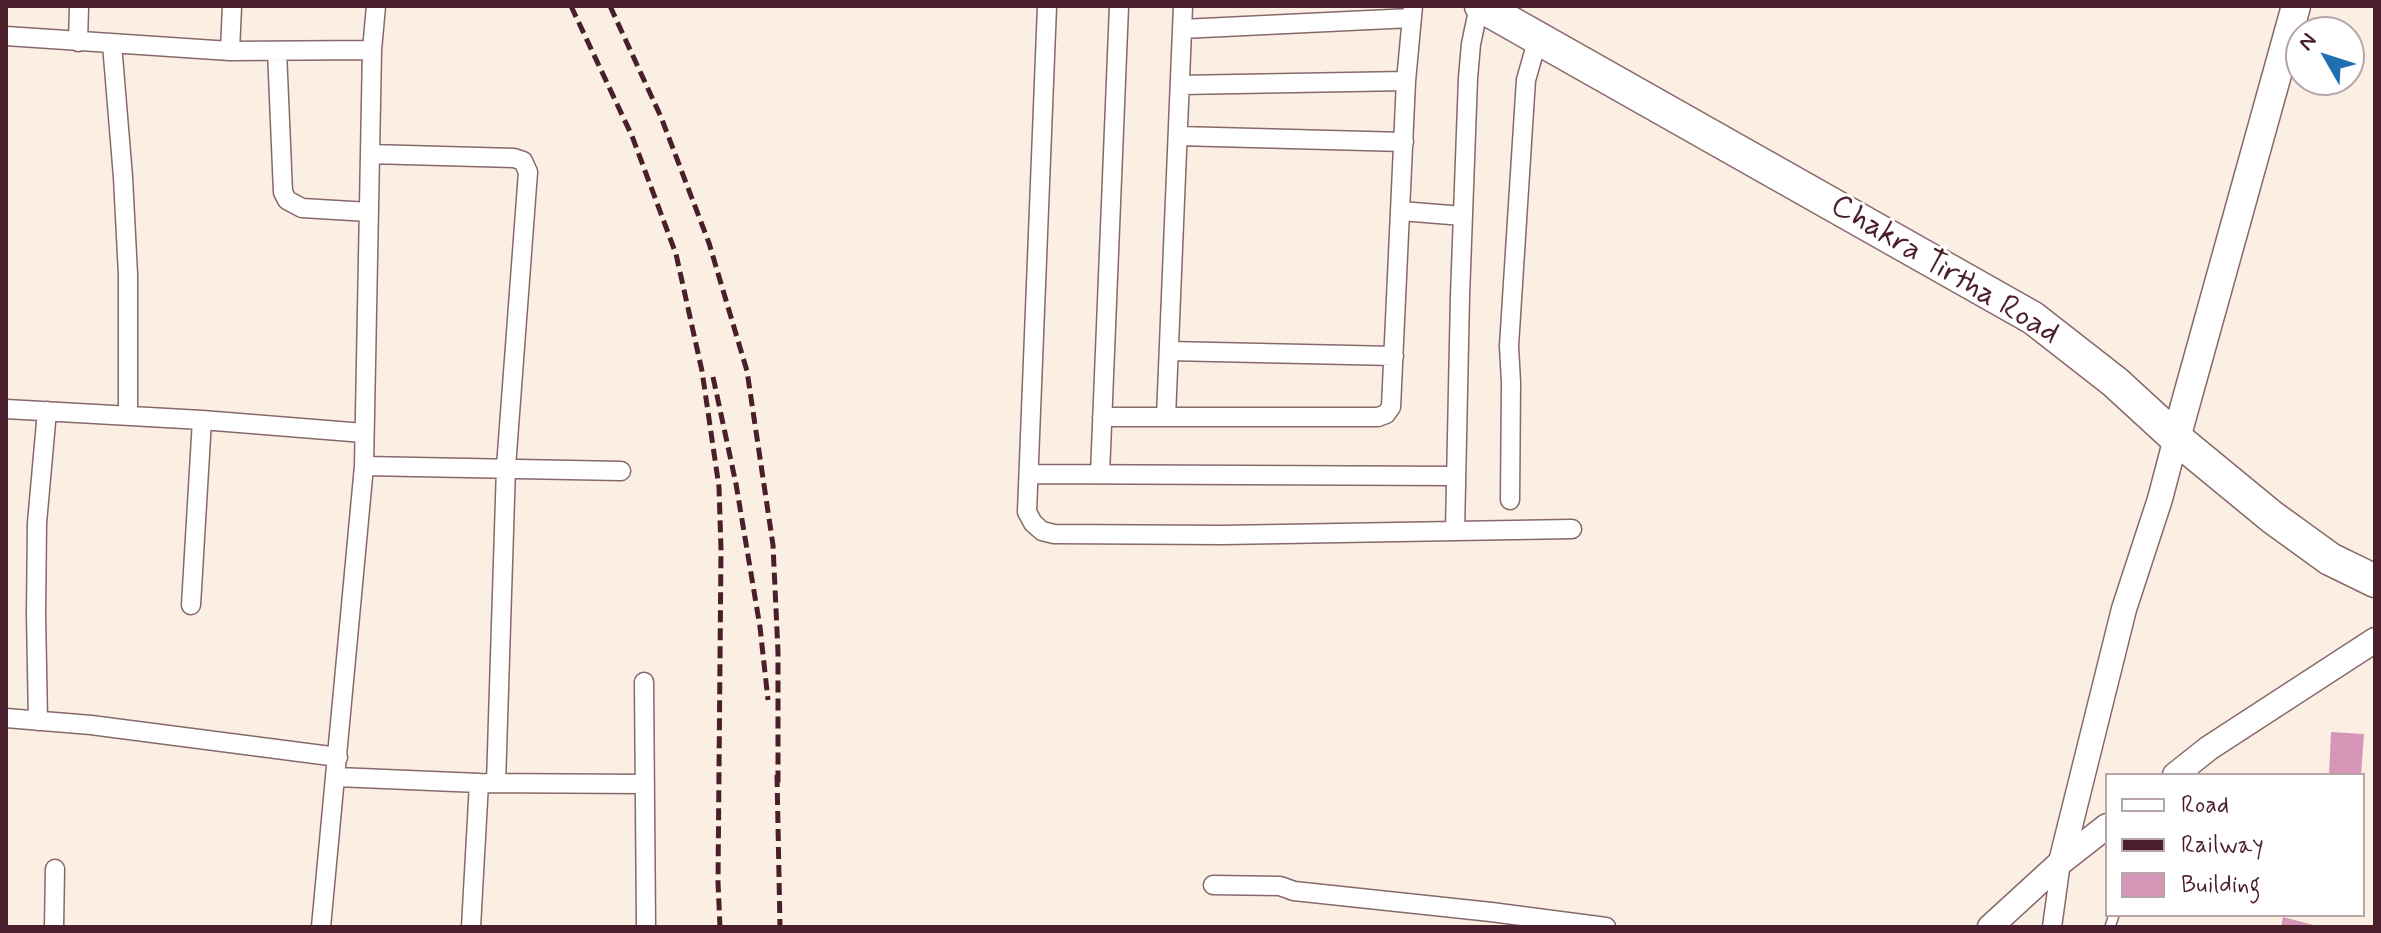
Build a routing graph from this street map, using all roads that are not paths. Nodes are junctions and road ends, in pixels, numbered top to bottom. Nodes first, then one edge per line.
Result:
1 (79, 6) edge
2 (232, 6) edge
3 (376, 6) edge
4 (1047, 6) edge
5 (1119, 6) edge
6 (1183, 6) edge
7 (1480, 6) edge
8 (2296, 6) edge
9 (1412, 12) edge
10 (1182, 29) junction
11 (6, 36) edge
12 (1538, 38) junction
13 (78, 42) junction
14 (112, 44) junction
15 (372, 50) junction
16 (230, 51) junction
17 (277, 51) junction
18 (1406, 81) junction
19 (1180, 85) junction
20 (1178, 136) junction
21 (1404, 142) junction
22 (370, 154) junction
23 (1401, 211) junction
24 (369, 212) junction
25 (1463, 216) junction
26 (1169, 351) junction
27 (1394, 356) junction
28 (6, 409) edge
29 (47, 411) junction
30 (128, 415) junction
31 (1102, 417) junction
32 (1166, 417) junction
33 (202, 420) junction
34 (364, 433) junction
35 (2176, 438) junction
36 (364, 466) junction
37 (506, 467) junction
38 (621, 471) dead end
39 (1029, 474) junction
40 (1100, 474) junction
41 (1456, 476) junction
42 (1510, 500) dead end
43 (1572, 529) dead end
44 (1455, 531) junction
45 (2375, 581) edge
46 (191, 605) dead end
47 (2375, 640) edge
48 (644, 682) dead end
49 (6, 718) edge
50 (38, 721) junction
51 (338, 757) junction
52 (2178, 773) edge
53 (337, 777) junction
54 (488, 783) junction
55 (645, 784) junction
56 (2105, 828) edge
57 (2061, 862) junction
58 (55, 869) dead end
59 (1213, 885) dead end
60 (54, 927) edge
61 (321, 927) edge
62 (471, 927) edge
63 (646, 927) edge
64 (1606, 927) edge
65 (1990, 927) edge
66 (2052, 927) edge

1 - 13 street
2 - 16 street
3 - 15 street
4 - 39 street
5 - 31 street
6 - 10 street
7 - 12 highway, Chakra Tirtha Road
7 - 25 street
8 - 35 main road
9 - 10 street
9 - 18 street
10 - 19 street
11 - 13 street
12 - 35 highway, Chakra Tirtha Road
12 - 42 street
13 - 14 street
14 - 16 street
14 - 30 street
15 - 17 street
15 - 22 street
16 - 17 street
17 - 24 street
18 - 19 street
18 - 21 street
19 - 20 street
20 - 21 street
20 - 26 street
21 - 23 street
22 - 24 street
22 - 37 street
23 - 25 street
23 - 27 street
24 - 34 street
25 - 41 street
26 - 27 street
26 - 32 street
27 - 32 street
28 - 29 street
29 - 30 street
29 - 50 street
30 - 33 street
31 - 32 street
31 - 40 street
33 - 34 street
33 - 46 street
34 - 36 street
35 - 45 highway, Chakra Tirtha Road
35 - 57 main road
36 - 37 street
36 - 51 street
37 - 38 street
37 - 54 street
39 - 40 street
39 - 44 street
40 - 41 street
41 - 44 street
43 - 44 street
47 - 52 main road
48 - 55 street
49 - 50 street
50 - 51 street
51 - 53 street
53 - 54 street
53 - 61 street
54 - 55 street
54 - 62 street
55 - 63 street
56 - 57 main road
57 - 65 main road
57 - 66 street
58 - 60 street
59 - 64 street

